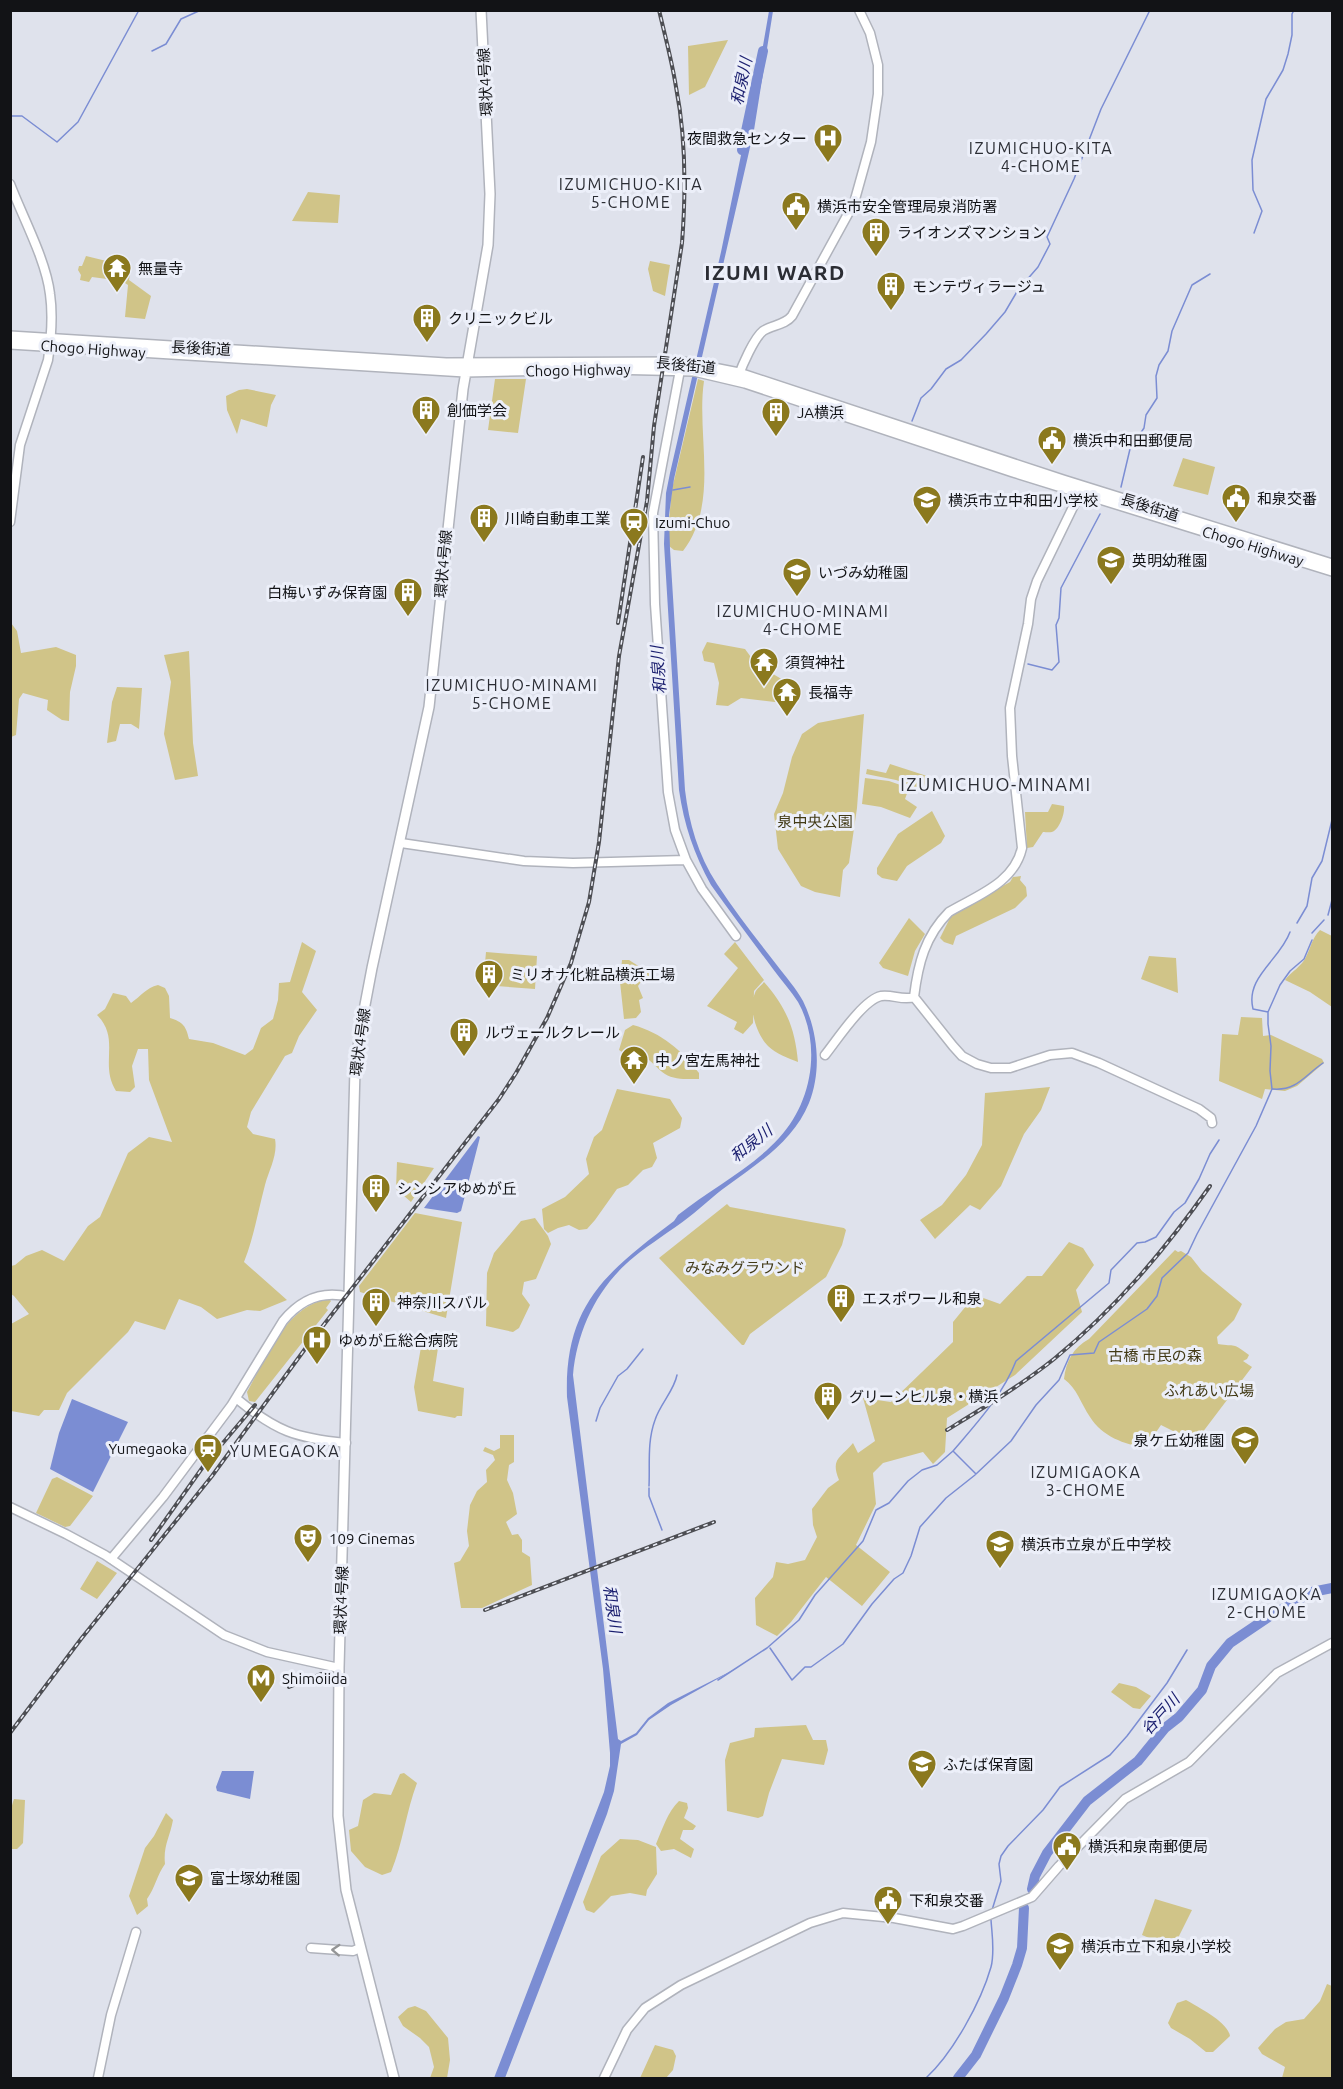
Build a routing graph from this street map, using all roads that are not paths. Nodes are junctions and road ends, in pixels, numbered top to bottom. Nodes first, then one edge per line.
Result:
1 (481, 10) edge
2 (859, 10) edge
3 (10, 184) edge
4 (10, 336) edge
5 (50, 342) junction
6 (10, 344) edge
7 (466, 368) junction
8 (685, 368) junction
9 (738, 377) junction
10 (1076, 491) junction
11 (10, 522) edge
12 (1332, 564) edge
13 (1332, 571) edge
14 (401, 843) junction
15 (686, 860) junction
16 (736, 936) dead end
17 (914, 997) junction
18 (825, 1055) dead end
19 (1212, 1123) dead end
20 (349, 1297) junction
21 (237, 1399) junction
22 (345, 1443) junction
23 (10, 1507) edge
24 (111, 1559) junction
25 (1332, 1643) edge
26 (339, 1668) junction
27 (136, 1932) dead end
28 (311, 1948) dead end
29 (360, 1948) junction
30 (98, 2079) edge
31 (394, 2079) edge
32 (604, 2079) edge

1 - 7 main road, 環状4号線
2 - 9 street
3 - 5 street
4 - 5 main road
5 - 6 main road, Chogo Highway
5 - 7 main road, Chogo Highway
5 - 11 street
7 - 8 main road, Chogo Highway
7 - 14 main road, 環状4号線
8 - 9 main road, 長後街道
8 - 15 street
9 - 10 main road, Chogo Highway
9 - 12 main road, 長後街道
10 - 13 main road, Chogo Highway
10 - 17 street
14 - 15 street
14 - 20 main road, 環状4号線
15 - 16 street
17 - 18 street
17 - 19 street
20 - 21 street
20 - 22 main road, 環状4号線
21 - 22 street
21 - 24 street
22 - 26 main road, 環状4号線
23 - 24 street
24 - 26 street
25 - 32 street
26 - 29 main road, 環状4号線
27 - 30 street
29 -> 28 street
29 - 31 main road, 環状4号線

